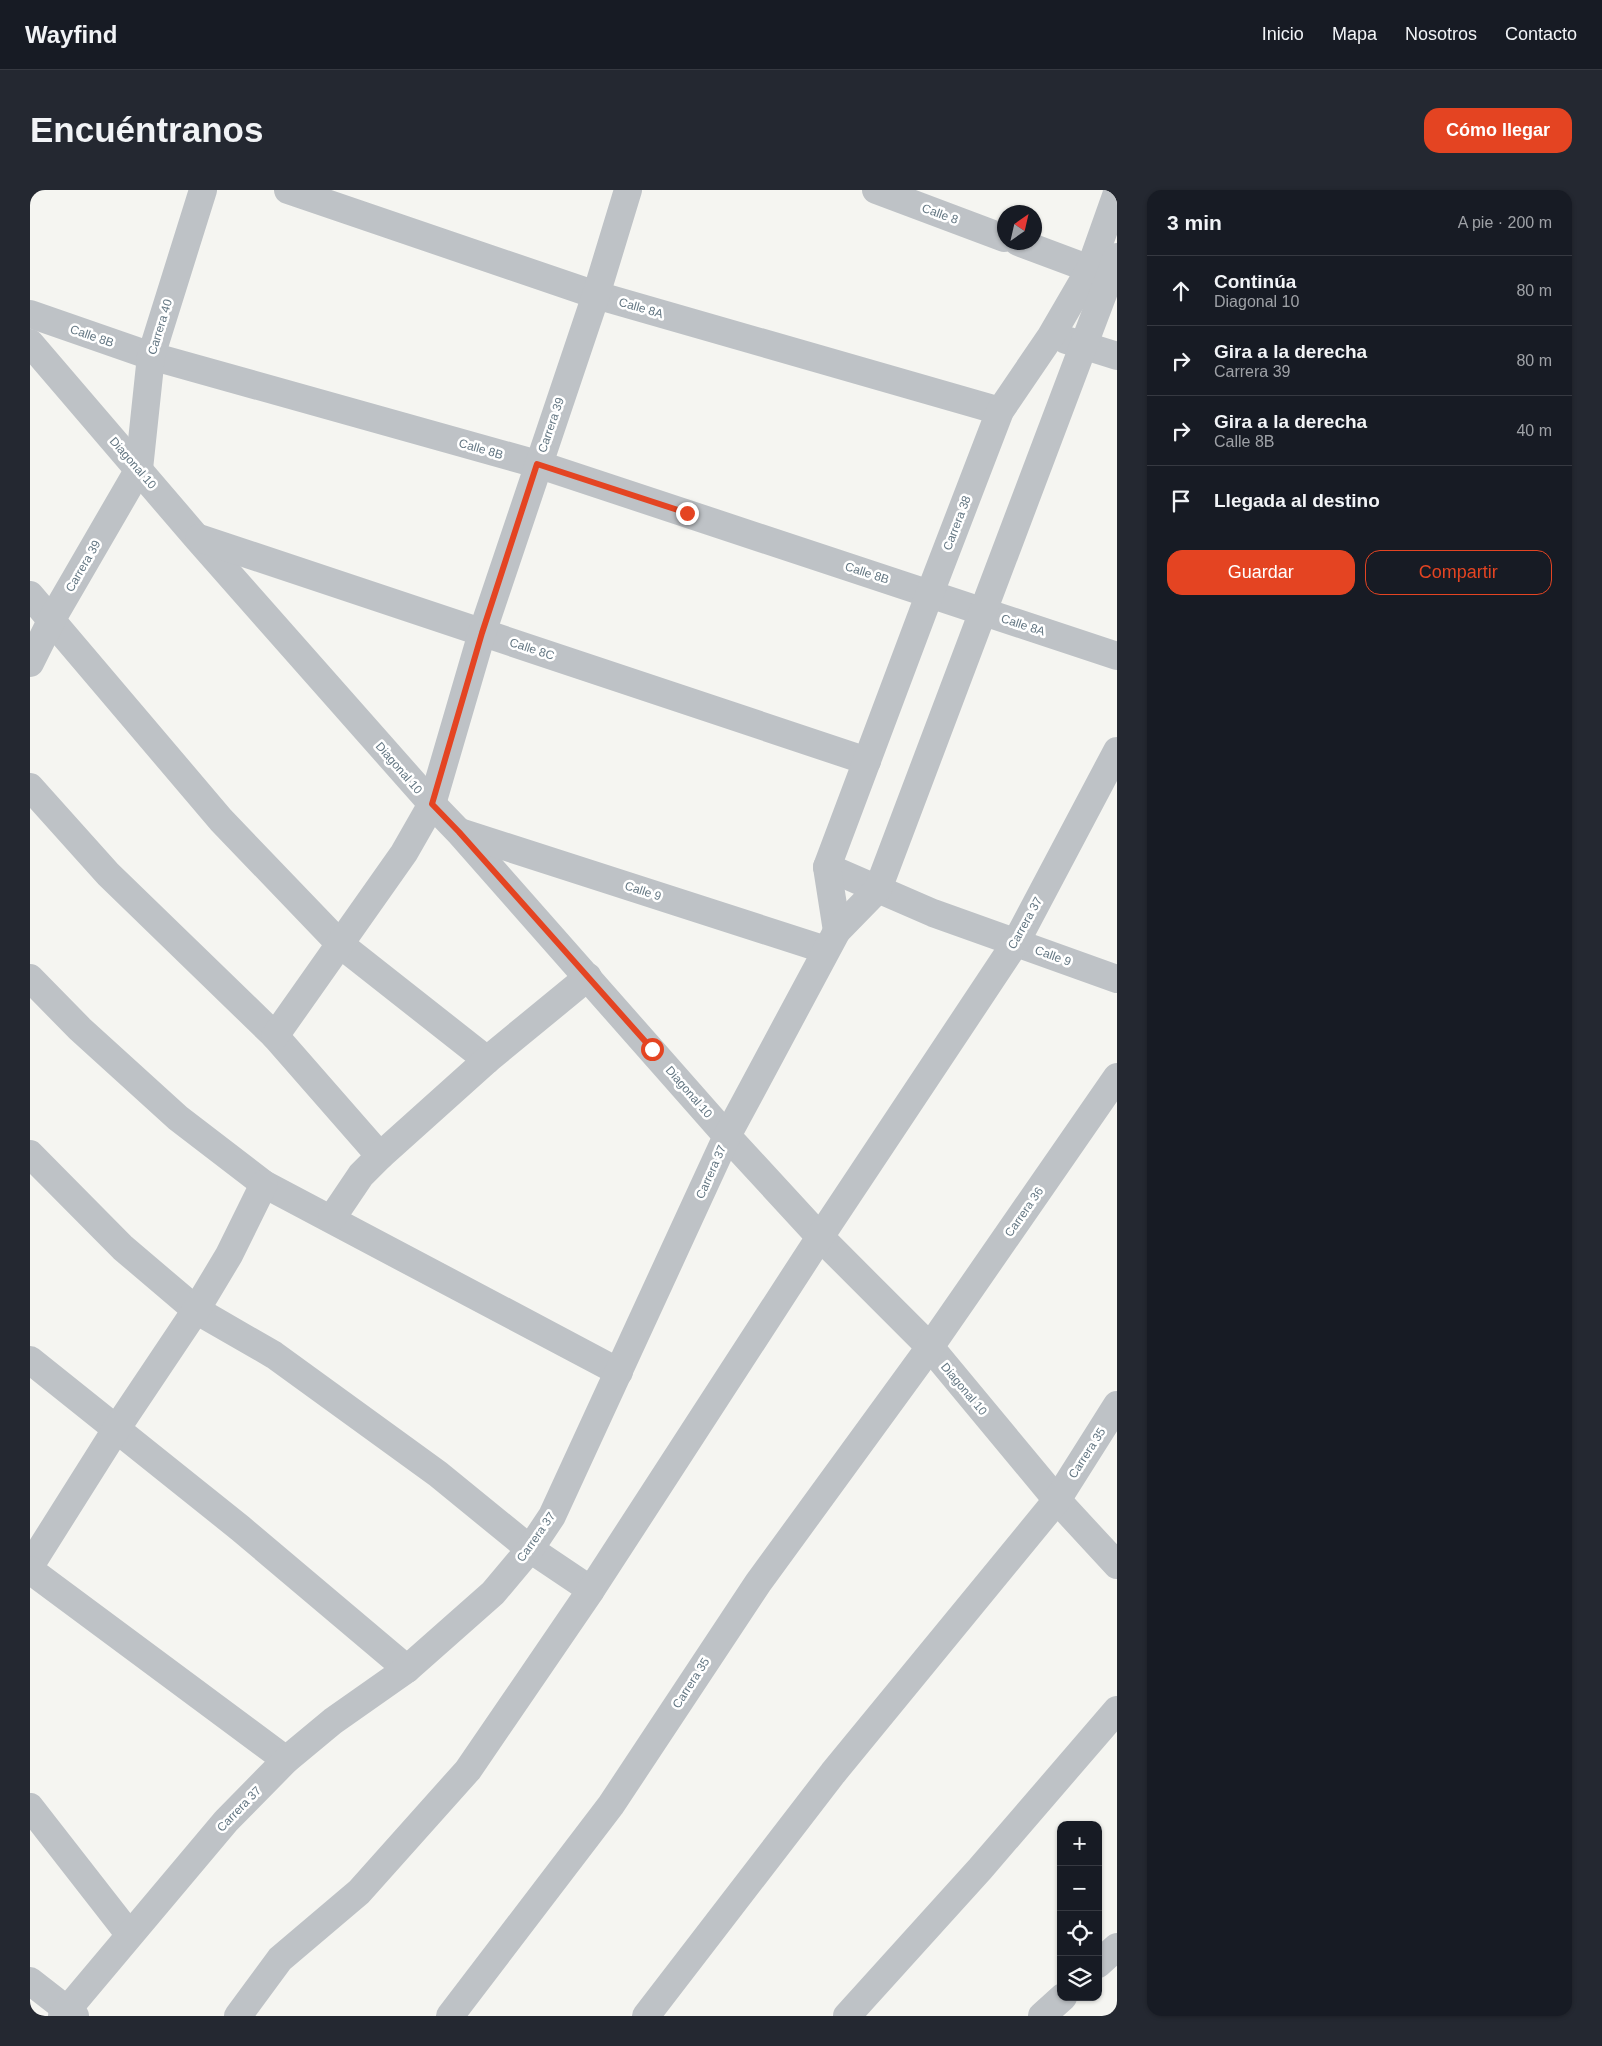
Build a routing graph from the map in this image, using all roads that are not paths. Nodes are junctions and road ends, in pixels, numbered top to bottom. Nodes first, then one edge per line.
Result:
1 (202, 190) edge
2 (288, 190) edge
3 (628, 190) edge
4 (876, 190) edge
5 (1117, 194) edge
6 (997, 235) edge
7 (1039, 250) edge
8 (1117, 257) edge
9 (1090, 269) junction
10 (596, 295) junction
11 (30, 314) edge
12 (1051, 336) junction
13 (30, 342) edge
14 (1084, 346) junction
15 (151, 356) junction
16 (1117, 356) edge
17 (1000, 411) junction
18 (537, 464) junction
19 (139, 469) junction
20 (197, 538) junction
21 (930, 593) junction
22 (30, 595) edge
23 (983, 611) junction
24 (52, 619) junction
25 (482, 633) junction
26 (1117, 656) edge
27 (30, 663) edge
28 (1117, 751) edge
29 (867, 761) junction
30 (30, 787) edge
31 (432, 804) junction
32 (459, 832) junction
33 (827, 867) junction
34 (878, 889) junction
35 (832, 941) junction
36 (1016, 942) junction
37 (341, 945) junction
38 (588, 977) junction
39 (30, 978) edge
40 (1117, 979) edge
41 (275, 1036) junction
42 (487, 1060) junction
43 (1117, 1078) edge
44 (727, 1136) junction
45 (30, 1154) edge
46 (380, 1156) junction
47 (264, 1184) junction
48 (332, 1218) junction
49 (820, 1237) junction
50 (196, 1310) junction
51 (930, 1347) junction
52 (30, 1360) edge
53 (619, 1372) junction
54 (1117, 1406) edge
55 (117, 1428) junction
56 (1056, 1500) junction
57 (530, 1549) junction
58 (1117, 1565) edge
59 (30, 1568) edge
60 (591, 1590) junction
61 (407, 1669) junction
62 (1117, 1710) edge
63 (286, 1760) junction
64 (30, 1807) edge
65 (129, 1934) junction
66 (1117, 1947) edge
67 (1102, 1960) edge
68 (30, 1981) edge
69 (1059, 2001) edge
70 (68, 2014) edge
71 (238, 2016) edge
72 (450, 2016) edge
73 (646, 2016) edge
74 (847, 2016) edge
75 (1042, 2016) edge

1 - 15 street, Carrera 40
2 - 10 street, Calle 8A
3 - 10 street, Carrera 39
4 - 6 street, Calle 8
5 - 9 street, Carrera 38
7 - 9 street
8 - 14 street
9 - 12 street, Carrera 38
10 - 17 street, Calle 8A
10 - 18 street, Carrera 39
11 - 15 street, Calle 8B
12 - 14 street
12 - 17 street, Carrera 38
13 - 19 street, Diagonal 10
14 - 16 street
14 - 23 street
15 - 18 street, Calle 8B
15 - 19 street, Carrera 40
17 - 21 street, Carrera 38
18 - 21 street, Calle 8B
18 - 25 street, Carrera 39
19 - 20 street, Diagonal 10
19 - 24 street, Carrera 39
20 - 25 street, Calle 8C
20 - 31 street, Diagonal 10
21 - 23 street, Calle 8A
21 - 29 street, Carrera 38
22 - 24 street
23 - 26 street, Calle 8A
23 - 34 street
24 - 27 street, Carrera 39
24 - 37 street
25 - 29 street, Calle 8C
25 - 31 street, Carrera 39
28 - 36 street, Carrera 37
29 - 33 street, Carrera 38
30 - 41 street
31 - 32 street, Diagonal 10
31 - 37 street, Carrera 39
32 - 35 street, Calle 9
32 - 38 street, Diagonal 10
33 - 34 street, Calle 9
33 - 35 street
34 - 35 street, Carrera 37
34 - 36 street, Calle 9
35 - 44 street, Carrera 37
36 - 40 street, Calle 9
36 - 49 street, Carrera 37
37 - 41 street, Carrera 39
37 - 42 street
38 - 42 street
38 - 44 street, Diagonal 10
39 - 47 street
41 - 46 street
42 - 46 street
43 - 51 street, Carrera 36
44 - 49 street, Diagonal 10
44 - 53 street, Carrera 37
45 - 50 street
46 - 48 street
47 - 48 street
47 - 50 street
48 - 53 street
49 - 51 street, Diagonal 10
49 - 60 street, Carrera 37
50 - 55 street
50 - 57 street
51 - 56 street, Diagonal 10
51 - 72 street, Carrera 35
52 - 55 street
53 - 57 street, Carrera 37
54 - 56 street, Carrera 35
55 - 59 street
55 - 61 street
56 - 58 street, Diagonal 10
56 - 73 street, Carrera 35
57 - 60 street
57 - 61 street, Carrera 37
59 - 63 street
60 - 71 street, Carrera 37
61 - 63 street, Carrera 37
62 - 74 street
63 - 65 street, Carrera 37
64 - 65 street
65 - 70 street, Carrera 37
66 - 67 street
68 - 70 street
69 - 75 street

